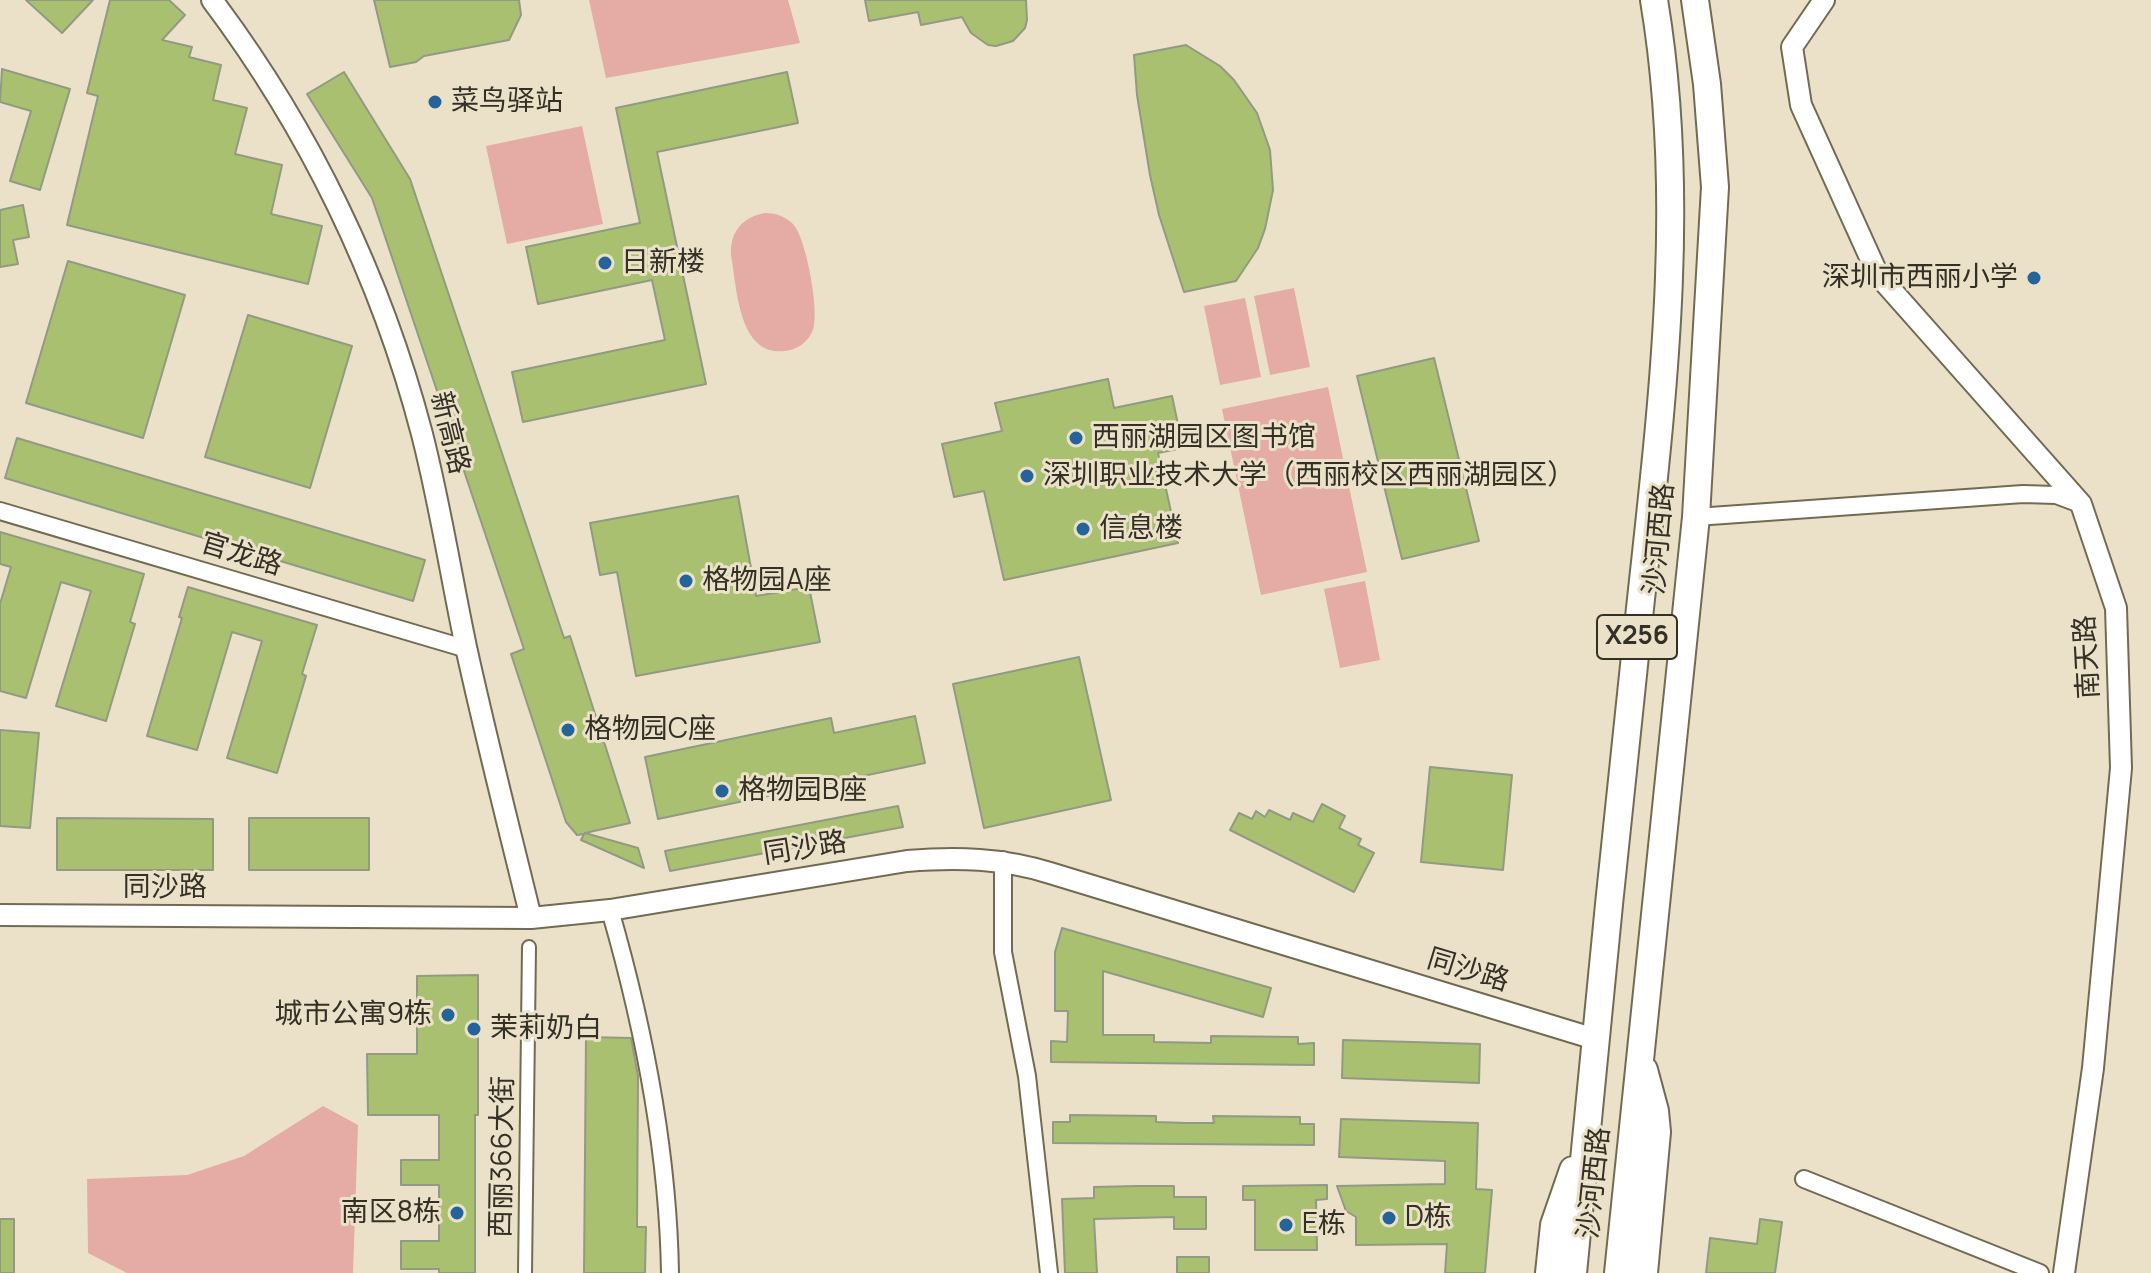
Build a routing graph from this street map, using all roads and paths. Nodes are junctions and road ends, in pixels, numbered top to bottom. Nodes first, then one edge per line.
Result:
1 (212, 0) edge
2 (1654, 0) edge
3 (1695, 0) edge
4 (1824, 0) edge
5 (2081, 504) junction
6 (0, 511) edge
7 (1696, 517) junction
8 (467, 649) junction
9 (1003, 860) junction
10 (610, 910) junction
11 (0, 915) edge
12 (531, 918) junction
13 (529, 947) dead end
14 (1595, 1039) junction
15 (1640, 1055) junction
16 (1586, 1132) junction
17 (1804, 1179) dead end
18 (525, 1273) edge
19 (670, 1273) edge
20 (1049, 1273) edge
21 (1549, 1273) edge
22 (1573, 1273) edge
23 (1618, 1273) edge
24 (1644, 1273) edge
25 (2040, 1273) edge
26 (2064, 1273) edge

1 - 8 street, 新高路
2 - 14 main road, 沙河西路 / X256
3 - 7 main road, 沙河西路 / X256
4 - 5 street, 南天路
5 - 7 street
5 - 26 street, 南天路
6 - 8 street, 官龙路
7 - 15 main road, 沙河西路 / X256
8 - 12 street, 新高路
9 - 10 street, 同沙路
9 - 14 street, 同沙路
9 - 20 street
10 - 12 street, 同沙路
10 - 19 street
11 - 12 street, 同沙路
13 - 18 street, 西丽366大街
14 - 16 main road, 沙河西路 / X256
15 - 23 main road, 沙河西路 / X256
15 - 24 main road
16 - 21 main road
16 - 22 main road, 沙河西路 / X256
17 - 25 street

